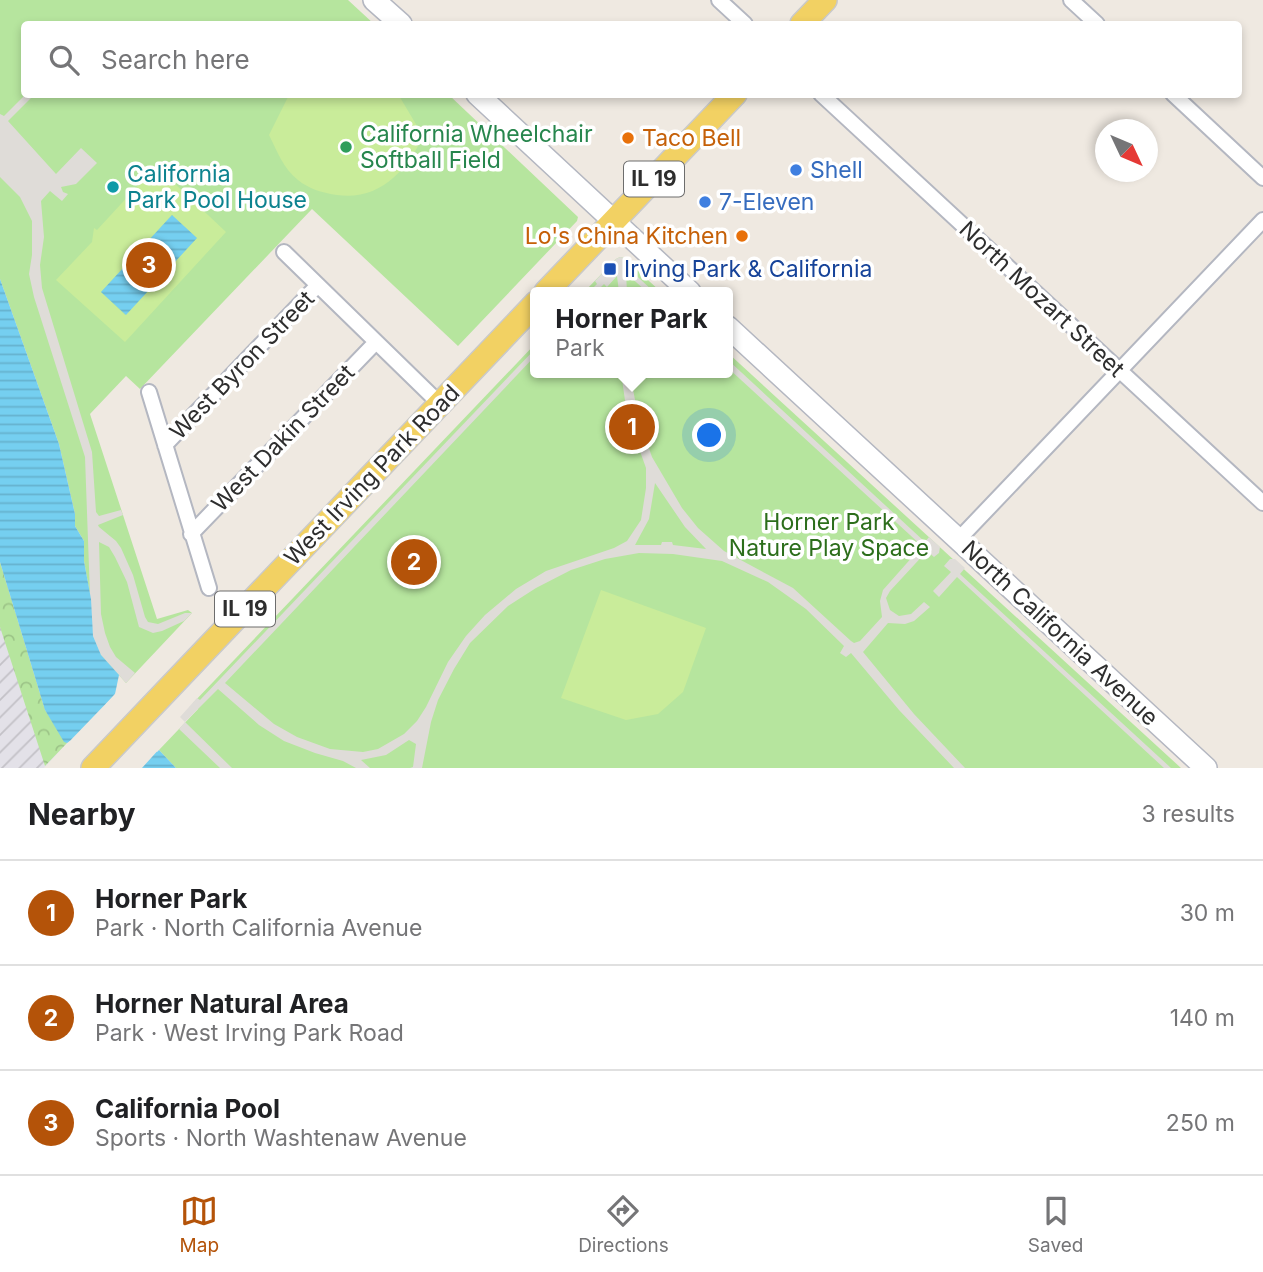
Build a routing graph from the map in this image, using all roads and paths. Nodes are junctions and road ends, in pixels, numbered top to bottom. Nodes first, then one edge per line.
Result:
1 (374, 0) edge
2 (719, 0) edge
3 (825, 0) edge
4 (1071, 0) edge
5 (398, 21) edge
6 (742, 21) edge
7 (805, 21) edge
8 (1094, 21) edge
9 (481, 98) edge
10 (731, 98) edge
11 (825, 98) edge
12 (1177, 98) edge
13 (1263, 178) edge
14 (1263, 219) edge
15 (614, 221) junction
16 (284, 252) dead end
17 (318, 285) junction
18 (551, 287) edge
19 (685, 287) edge
20 (530, 309) edge
21 (733, 332) edge
22 (376, 341) junction
23 (1120, 370) junction
24 (149, 392) dead end
25 (440, 404) junction
26 (165, 445) junction
27 (1263, 503) edge
28 (191, 534) junction
29 (958, 540) junction
30 (209, 588) dead end
31 (93, 768) edge
32 (1206, 768) edge

1 - 5 street
2 - 6 street
3 - 7 main road
4 - 8 street
9 - 15 street
10 - 15 main road, IL 19
11 - 23 street, North Mozart Street
12 - 13 street
14 - 23 street
15 - 18 main road, IL 19
15 - 19 street
16 - 17 street
17 - 22 street
17 - 26 street, West Byron Street
20 - 25 main road, West Irving Park Road / IL 19
21 - 29 street, North California Avenue
22 - 25 street
22 - 28 street, West Dakin Street
23 - 27 street, North Mozart Street
23 - 29 street
24 - 26 street
25 - 31 main road, West Irving Park Road / IL 19
26 - 28 street
28 - 30 street
29 - 32 street, North California Avenue

